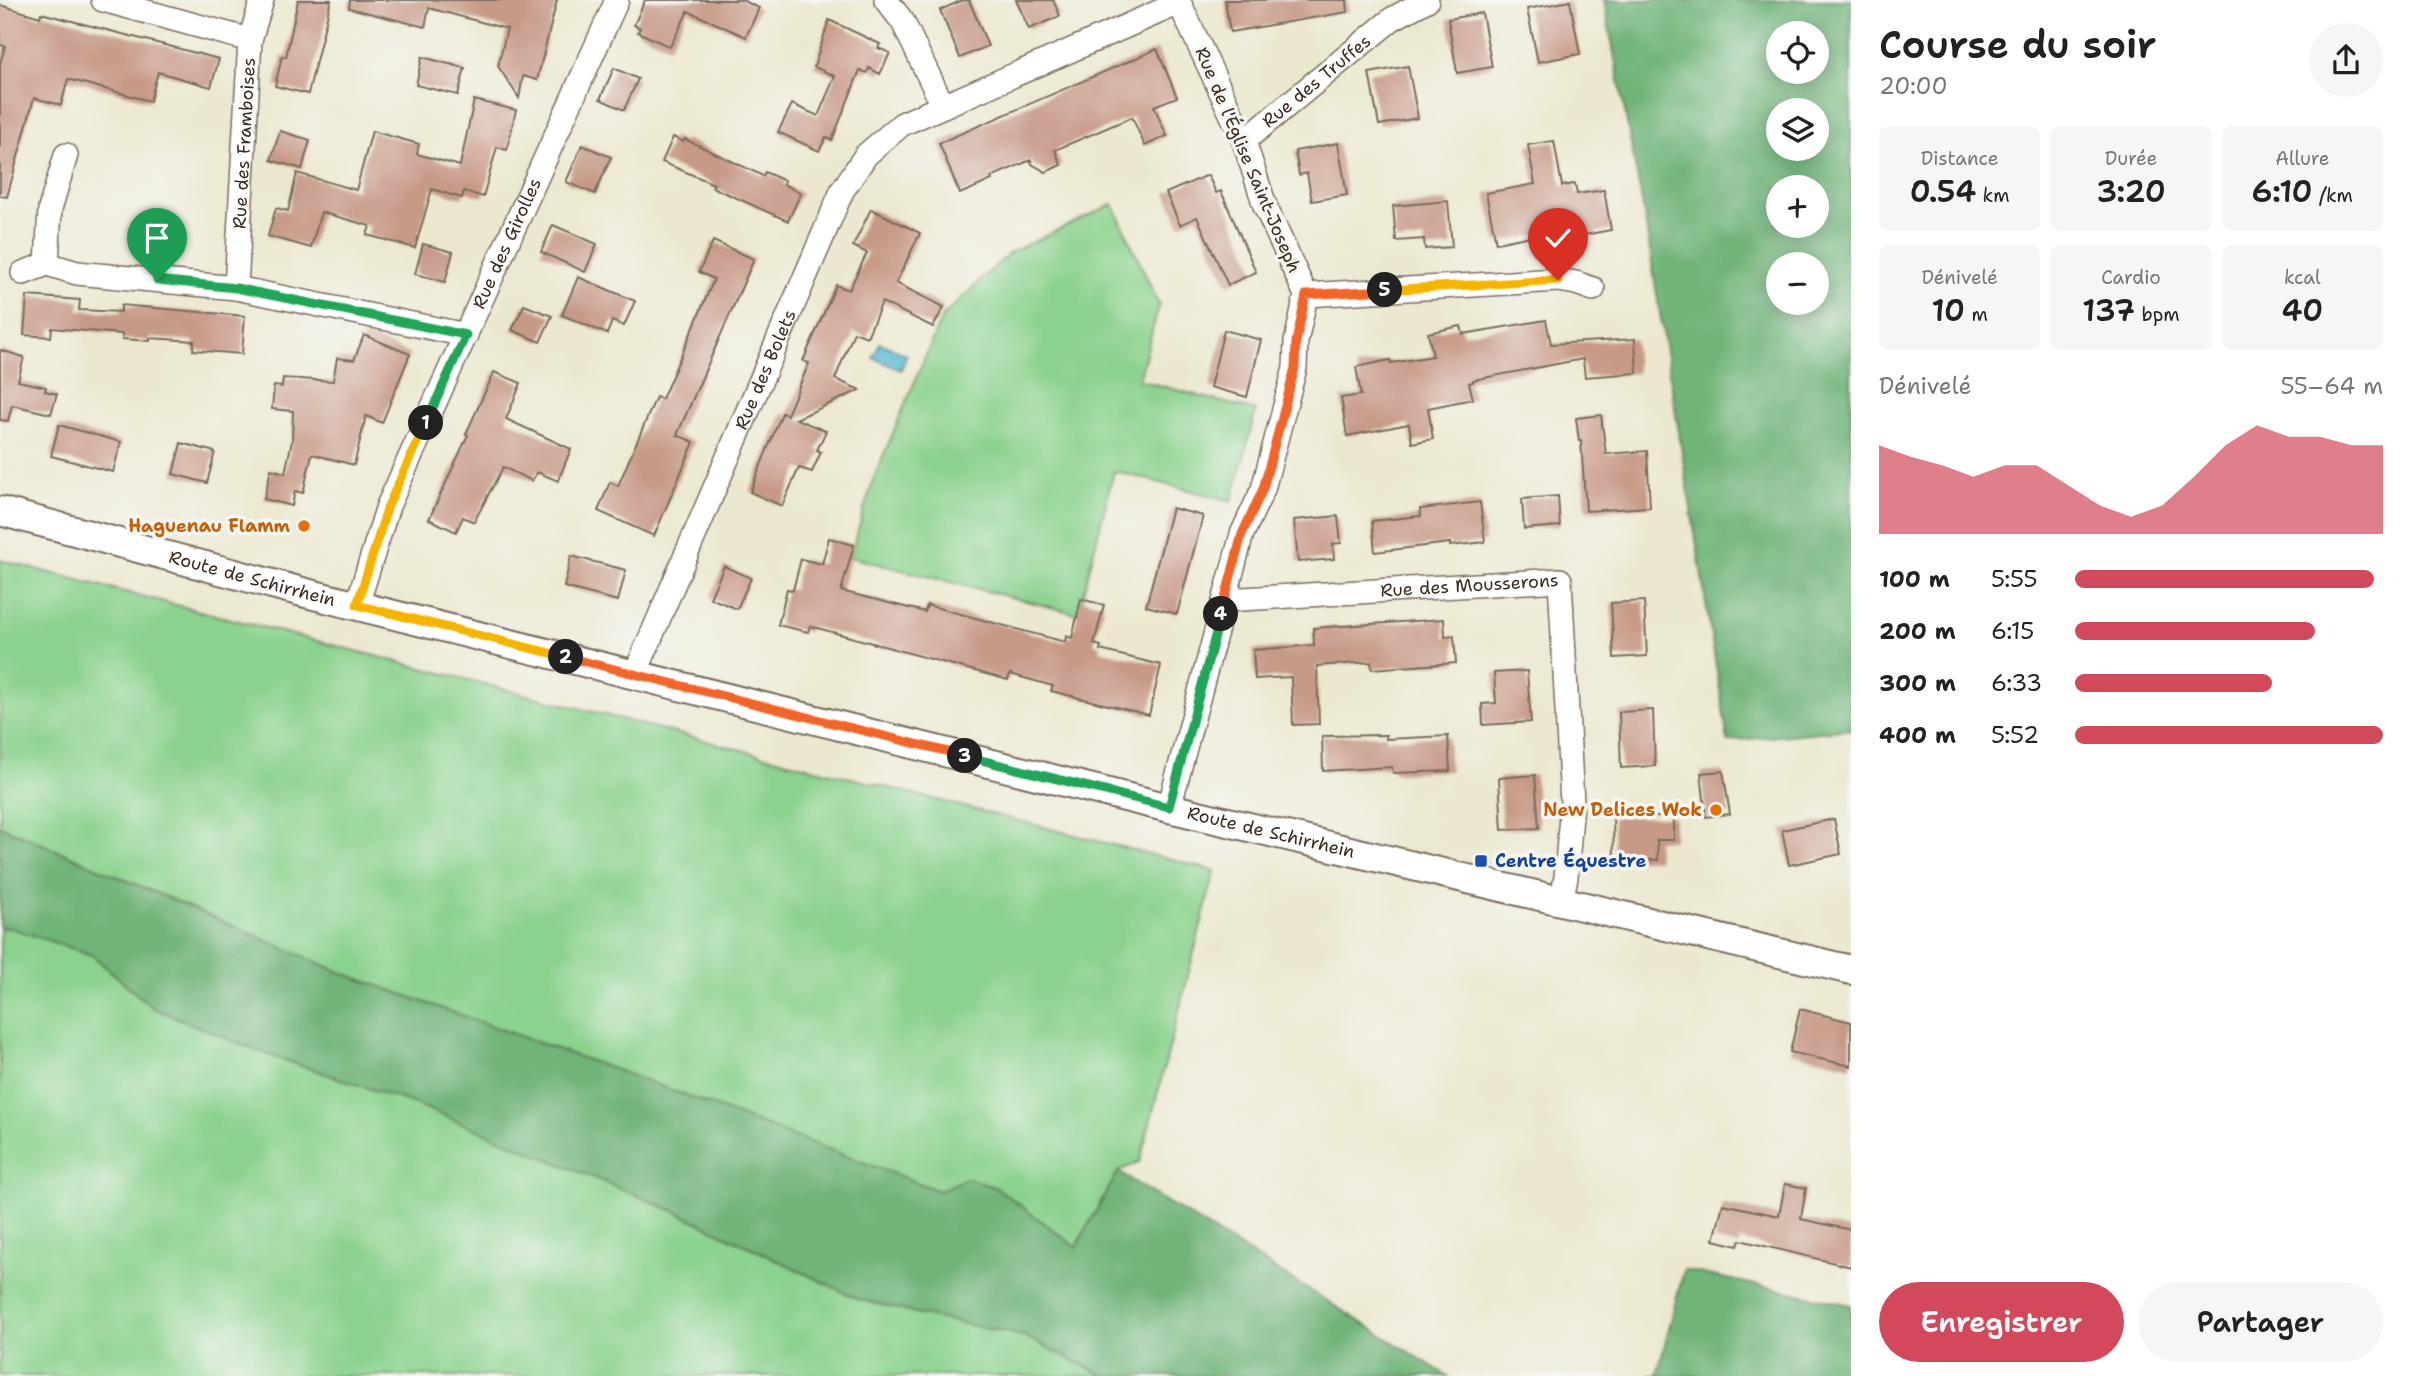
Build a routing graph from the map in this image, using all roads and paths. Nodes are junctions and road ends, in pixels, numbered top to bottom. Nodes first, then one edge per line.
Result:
1 (103, 0) edge
2 (261, 0) edge
3 (617, 0) edge
4 (886, 0) edge
5 (1427, 0) edge
6 (1178, 1) edge
7 (250, 40) junction
8 (943, 106) junction
9 (1244, 141) junction
10 (66, 155) dead end
11 (47, 264) junction
12 (23, 272) dead end
13 (236, 288) junction
14 (1593, 289) dead end
15 (1306, 295) junction
16 (466, 335) junction
17 (0, 511) edge
18 (1225, 600) junction
19 (357, 605) junction
20 (635, 674) junction
21 (1169, 807) junction
22 (1561, 901) junction
23 (1851, 970) edge

1 - 7 street
2 - 7 street, Rue des Framboises
3 - 16 street, Rue des Girolles
4 - 8 street
5 - 9 street, Rue des Truffes
6 - 8 street, Rue des Bolets
6 - 9 street, Rue de l'Église Saint-Joseph
7 - 13 street, Rue des Framboises
8 - 20 street, Rue des Bolets
9 - 15 street, Rue de l'Église Saint-Joseph
10 - 11 street
11 - 12 street
11 - 13 street
13 - 16 street
14 - 15 street
15 - 18 street, Rue de l'Église Saint-Joseph
16 - 19 street, Rue des Girolles
17 - 19 street, Route de Schirrhein
18 - 21 street, Rue de l'Église Saint-Joseph
18 - 22 street, Rue des Mousserons
19 - 20 street, Route de Schirrhein
20 - 21 street, Route de Schirrhein
21 - 22 street, Route de Schirrhein
22 - 23 street, Route de Schirrhein

